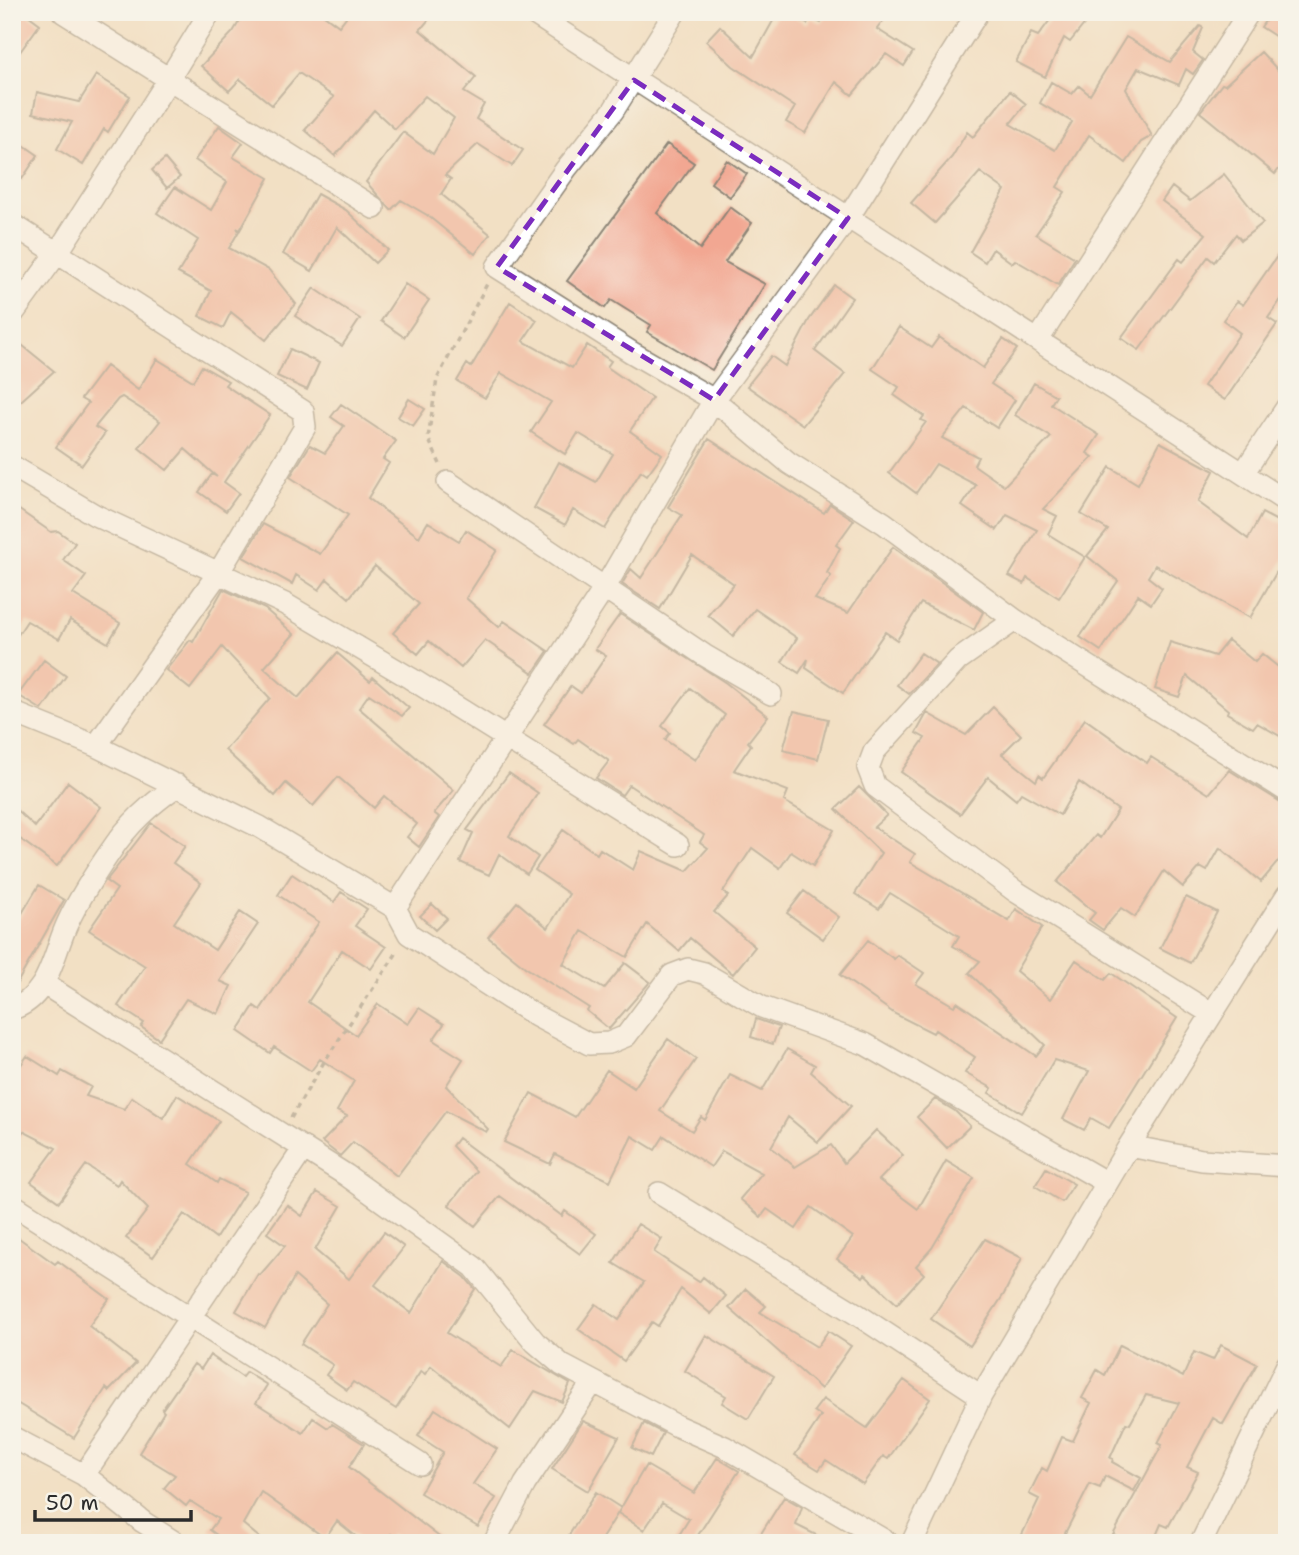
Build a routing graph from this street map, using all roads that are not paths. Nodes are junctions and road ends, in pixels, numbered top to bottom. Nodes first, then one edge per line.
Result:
1 (63, 12) edge
2 (210, 12) edge
3 (531, 12) edge
4 (675, 12) edge
5 (978, 12) edge
6 (1250, 12) edge
7 (169, 79) junction
8 (634, 80) junction
9 (374, 208) dead end
10 (848, 218) junction
11 (12, 224) edge
12 (58, 252) junction
13 (12, 315) edge
14 (1038, 340) junction
15 (714, 400) junction
16 (1287, 407) edge
17 (12, 466) edge
18 (1244, 472) junction
19 (447, 482) road end
20 (1287, 502) edge
21 (219, 572) junction
22 (604, 589) junction
23 (1015, 620) junction
24 (771, 694) dead end
25 (12, 712) edge
26 (504, 739) junction
27 (96, 746) junction
28 (178, 785) junction
29 (1287, 791) edge
30 (678, 845) dead end
31 (1287, 895) edge
32 (395, 908) junction
33 (44, 984) junction
34 (12, 1009) edge
35 (1212, 1014) junction
36 (1129, 1146) junction
37 (304, 1148) junction
38 (1287, 1166) edge
39 (1107, 1183) junction
40 (659, 1193) dead end
41 (12, 1204) edge
42 (191, 1319) junction
43 (1286, 1369) edge
44 (593, 1382) junction
45 (981, 1396) junction
46 (12, 1437) edge
47 (420, 1464) dead end
48 (84, 1475) junction
49 (176, 1543) edge
50 (494, 1543) edge
51 (889, 1543) edge
52 (912, 1543) edge
53 (1201, 1543) edge

1 - 7 street
2 - 7 street
3 - 8 street
4 - 8 street
5 - 10 street
6 - 14 street
7 - 9 street
7 - 12 street
8 - 10 street
8 - 15 street
10 - 14 street
10 - 15 street
11 - 12 street
12 - 13 street
12 - 21 street
14 - 18 street
15 - 22 street
15 - 23 street
16 - 18 street
17 - 21 street
18 - 20 street
19 - 22 street
21 - 26 street
21 - 27 street
22 - 24 street
22 - 26 street
23 - 29 street
23 - 35 street
25 - 27 street
26 - 30 street
26 - 32 street
27 - 28 street
28 - 32 street
28 - 33 street
31 - 35 street
32 - 39 street
33 - 34 street
33 - 37 street
35 - 36 street
36 - 38 street
36 - 39 street
37 - 42 street
37 - 44 street
39 - 45 street
40 - 45 street
41 - 42 street
42 - 47 street
42 - 48 street
43 - 53 street
44 - 50 street
44 - 51 street
45 - 52 street
46 - 48 street
48 - 49 street

